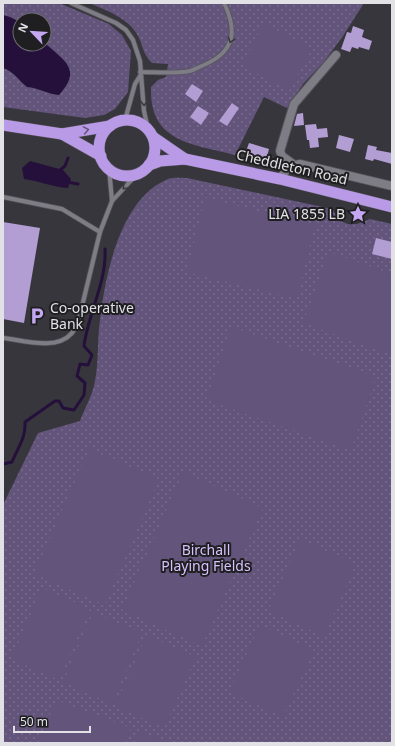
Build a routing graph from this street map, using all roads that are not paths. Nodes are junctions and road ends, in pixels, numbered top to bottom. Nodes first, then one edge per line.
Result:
1 (72, 3) edge
2 (224, 3) edge
3 (336, 55) dead end
4 (140, 74) junction
5 (124, 120) junction
6 (3, 125) edge
7 (110, 126) junction
8 (151, 133) junction
9 (62, 134) junction
10 (100, 156) junction
11 (185, 159) junction
12 (293, 164) junction
13 (149, 165) junction
14 (109, 168) junction
15 (138, 173) junction
16 (280, 179) junction
17 (392, 186) edge
18 (3, 197) edge
19 (112, 201) junction
20 (392, 207) edge
21 (100, 232) junction
22 (3, 338) edge

1 - 4 lane
2 -> 4 lane
3 - 12 street
4 - 5 lane
4 -> 8 lane
5 - 7 highway
5 - 8 highway, Cheddleton Road
6 - 9 highway
9 -> 7 highway
7 - 10 highway
8 - 11 highway, Cheddleton Road
8 - 13 highway
9 - 10 highway
10 - 14 highway
11 - 13 highway, Cheddleton Road
11 - 16 highway, Cheddleton Road
12 - 16 street
12 - 17 street
13 - 15 highway, Cheddleton Road
14 - 15 highway
14 - 19 lane
15 -> 19 lane
16 - 20 highway, Cheddleton Road
18 - 21 lane
19 - 21 lane
21 - 22 lane

